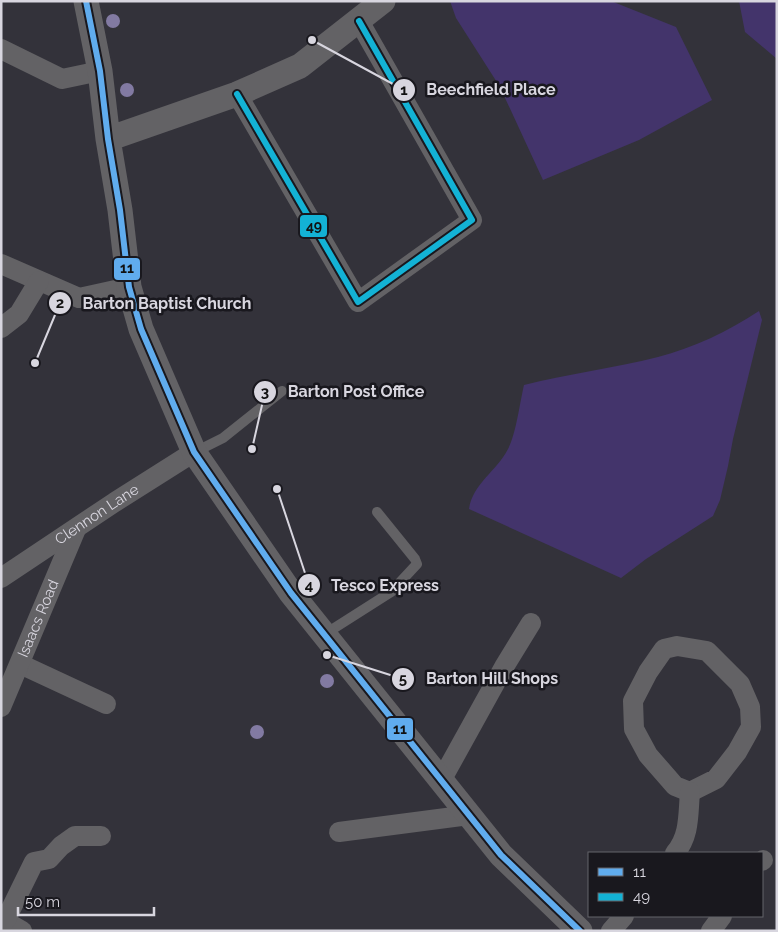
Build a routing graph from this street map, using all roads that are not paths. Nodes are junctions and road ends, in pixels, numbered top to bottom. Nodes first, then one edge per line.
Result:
1 (86, 1) edge
2 (383, 1) edge
3 (359, 21) junction
4 (1, 49) edge
5 (100, 70) junction
6 (237, 94) junction
7 (108, 139) junction
8 (1, 264) edge
9 (39, 281) junction
10 (130, 287) junction
11 (1, 328) edge
12 (282, 391) dead end
13 (194, 452) junction
14 (377, 512) dead end
15 (76, 529) junction
16 (1, 578) edge
17 (531, 623) dead end
18 (325, 634) junction
19 (20, 664) junction
20 (106, 704) dead end
21 (1, 707) edge
22 (442, 779) junction
23 (690, 792) junction
24 (469, 815) junction
25 (339, 832) dead end
26 (101, 836) dead end
27 (676, 852) edge
28 (623, 917) edge
29 (721, 917) edge
30 (9, 924) edge
31 (580, 931) edge
32 (611, 931) edge
33 (711, 931) edge

1 - 5 street
2 - 3 street
3 - 6 street
3 - 6 street
4 - 5 street
5 - 7 street
6 - 7 street
7 - 10 street
8 - 9 street
9 - 10 street
9 - 11 street
10 - 13 street
12 - 13 lane
13 - 15 street, Clennon Lane
13 - 18 street
14 - 18 lane
15 - 16 street, Clennon Lane
15 - 19 street, Isaacs Road
17 - 22 street
18 - 22 street
19 - 20 street
19 - 21 street, Isaacs Road
22 - 24 street
23 - 23 street
23 - 27 street
24 - 25 street
24 - 31 street
26 - 30 street
28 - 32 street
29 - 33 street

